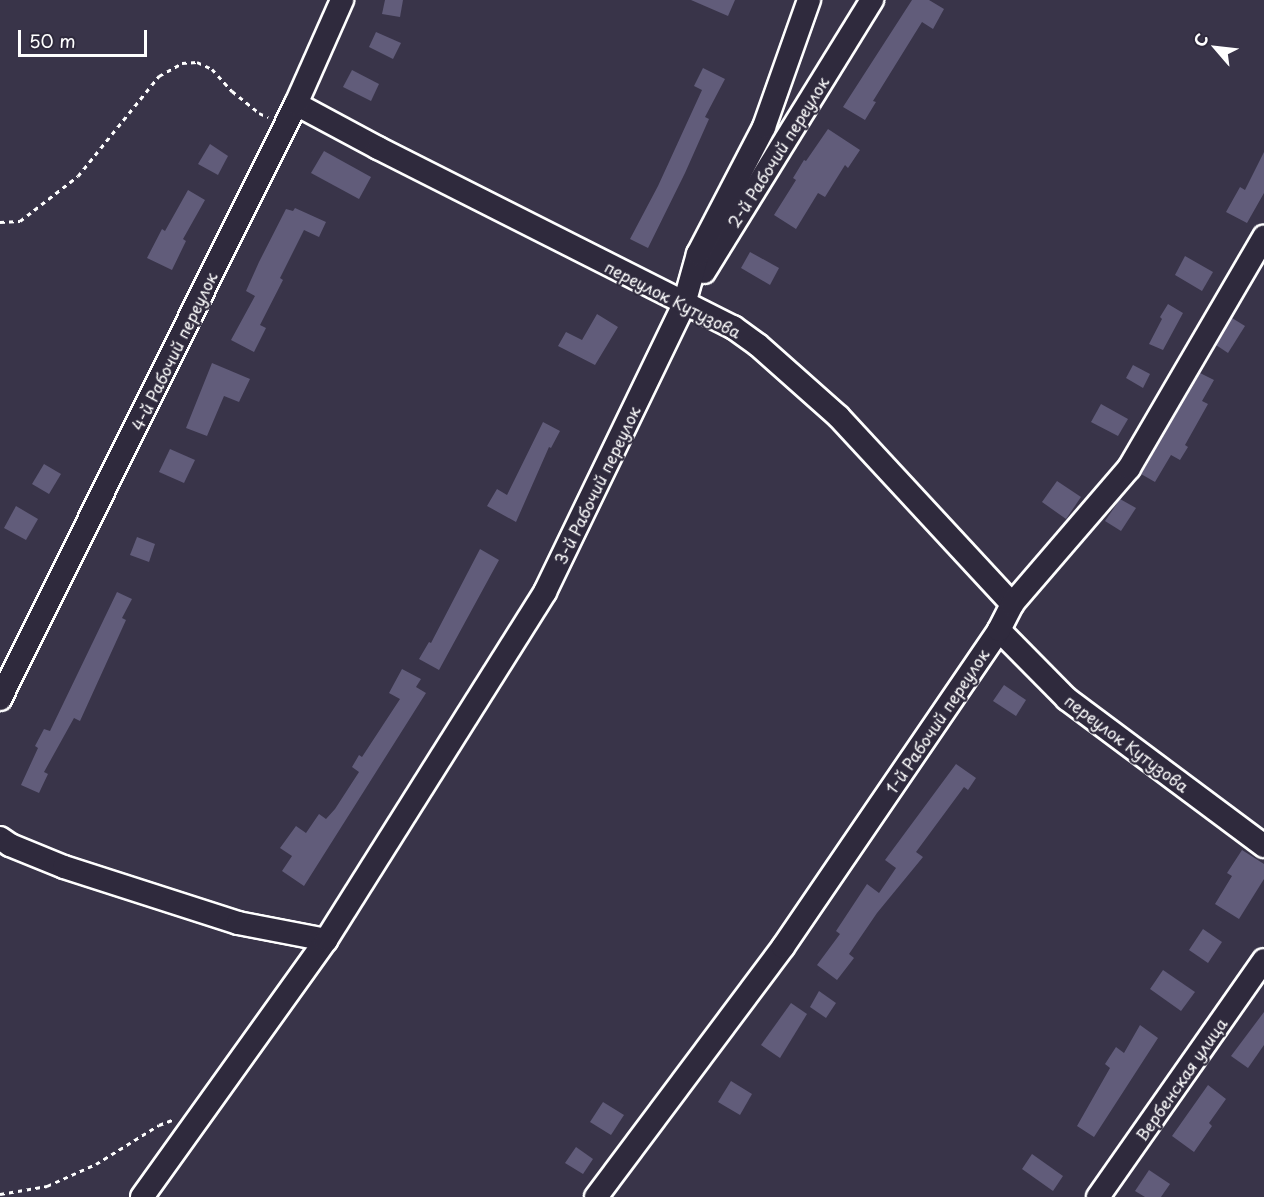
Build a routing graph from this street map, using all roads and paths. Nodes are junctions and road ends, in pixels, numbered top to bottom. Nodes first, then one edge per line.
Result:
1 (342, 0) edge
2 (809, 0) edge
3 (872, 0) edge
4 (291, 114) junction
5 (0, 222) edge
6 (1264, 237) edge
7 (684, 304) junction
8 (1012, 604) junction
9 (999, 630) junction
10 (0, 699) edge
11 (0, 838) edge
12 (1264, 846) edge
13 (326, 940) junction
14 (1264, 960) edge
15 (205, 1109) junction
16 (0, 1194) edge
17 (142, 1197) edge
18 (597, 1197) edge
19 (1098, 1197) edge

1 - 4 street, 4-й Рабочий переулок
2 - 7 street, 3-й Рабочий переулок
3 - 7 street, 2-й Рабочий переулок
4 - 5 path
4 - 7 street, переулок Кутузова
4 - 10 street, 4-й Рабочий переулок
6 - 8 street, 1-й Рабочий переулок
7 - 8 street, переулок Кутузова
7 - 13 street, 3-й Рабочий переулок
8 - 9 street, 1-й Рабочий переулок
9 - 12 street, переулок Кутузова
9 - 18 street, 1-й Рабочий переулок
11 - 13 street
13 - 15 street, 3-й Рабочий переулок
14 - 19 street, Вербенская улица
15 - 16 path
15 - 17 street, 3-й Рабочий переулок

